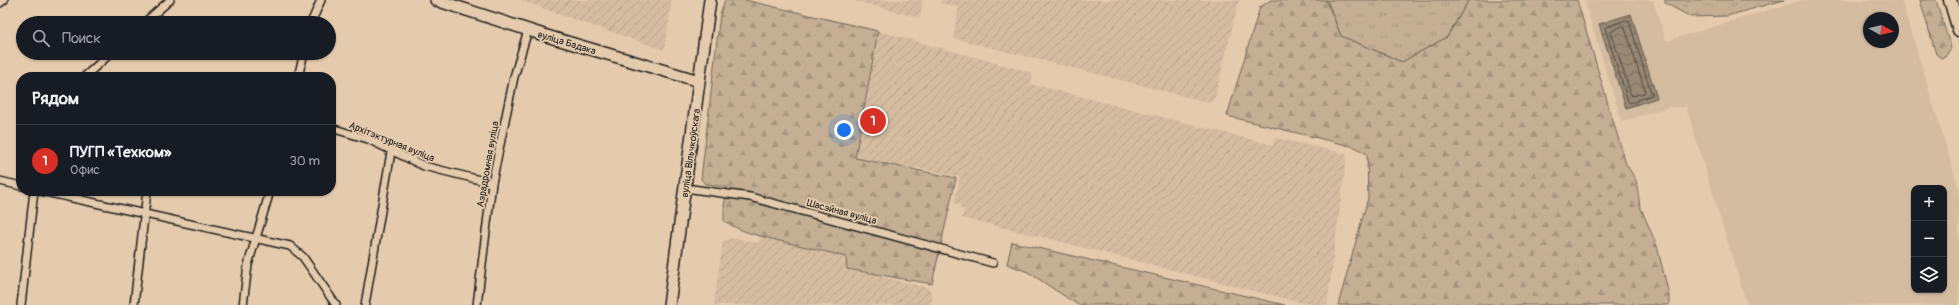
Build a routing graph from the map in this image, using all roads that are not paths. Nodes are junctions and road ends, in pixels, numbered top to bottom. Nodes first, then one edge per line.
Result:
1 (4, 0) edge
2 (170, 0) edge
3 (321, 0) edge
4 (436, 0) edge
5 (710, 0) edge
6 (1950, 0) edge
7 (0, 3) edge
8 (152, 16) edge
9 (314, 16) edge
10 (528, 30) junction
11 (1959, 30) edge
12 (103, 60) edge
13 (302, 60) edge
14 (90, 72) edge
15 (299, 72) edge
16 (699, 81) junction
17 (336, 129) edge
18 (391, 152) junction
19 (0, 181) edge
20 (492, 183) junction
21 (16, 185) edge
22 (685, 188) junction
23 (33, 196) edge
24 (64, 196) edge
25 (146, 196) edge
26 (269, 196) edge
27 (144, 213) junction
28 (256, 238) junction
29 (993, 263) dead end
30 (22, 305) edge
31 (134, 305) edge
32 (243, 305) edge
33 (336, 305) edge
34 (365, 305) edge
35 (477, 305) edge
36 (669, 305) edge

1 - 7 street
2 - 8 street
3 - 9 street
4 - 10 main road, вуліца Бадака
5 - 16 main road, вуліца Вільчкоўскага
6 - 11 main road
10 - 16 main road, вуліца Бадака
10 - 20 street, Аэрадромная вуліца
12 - 14 street
13 - 15 street
16 - 22 main road, вуліца Вільчкоўскага
17 - 18 street, Архітэктурная вуліца
18 - 20 street, Архітэктурная вуліца
18 - 34 street
19 - 21 street
20 - 35 street, Аэрадромная вуліца
22 - 29 street, Шасэйная вуліца
22 - 36 main road, вуліца Вільчкоўскага
23 - 30 street
24 - 27 street
25 - 27 street
26 - 28 street
27 - 28 street
27 - 31 street
28 - 32 street
28 - 33 street

